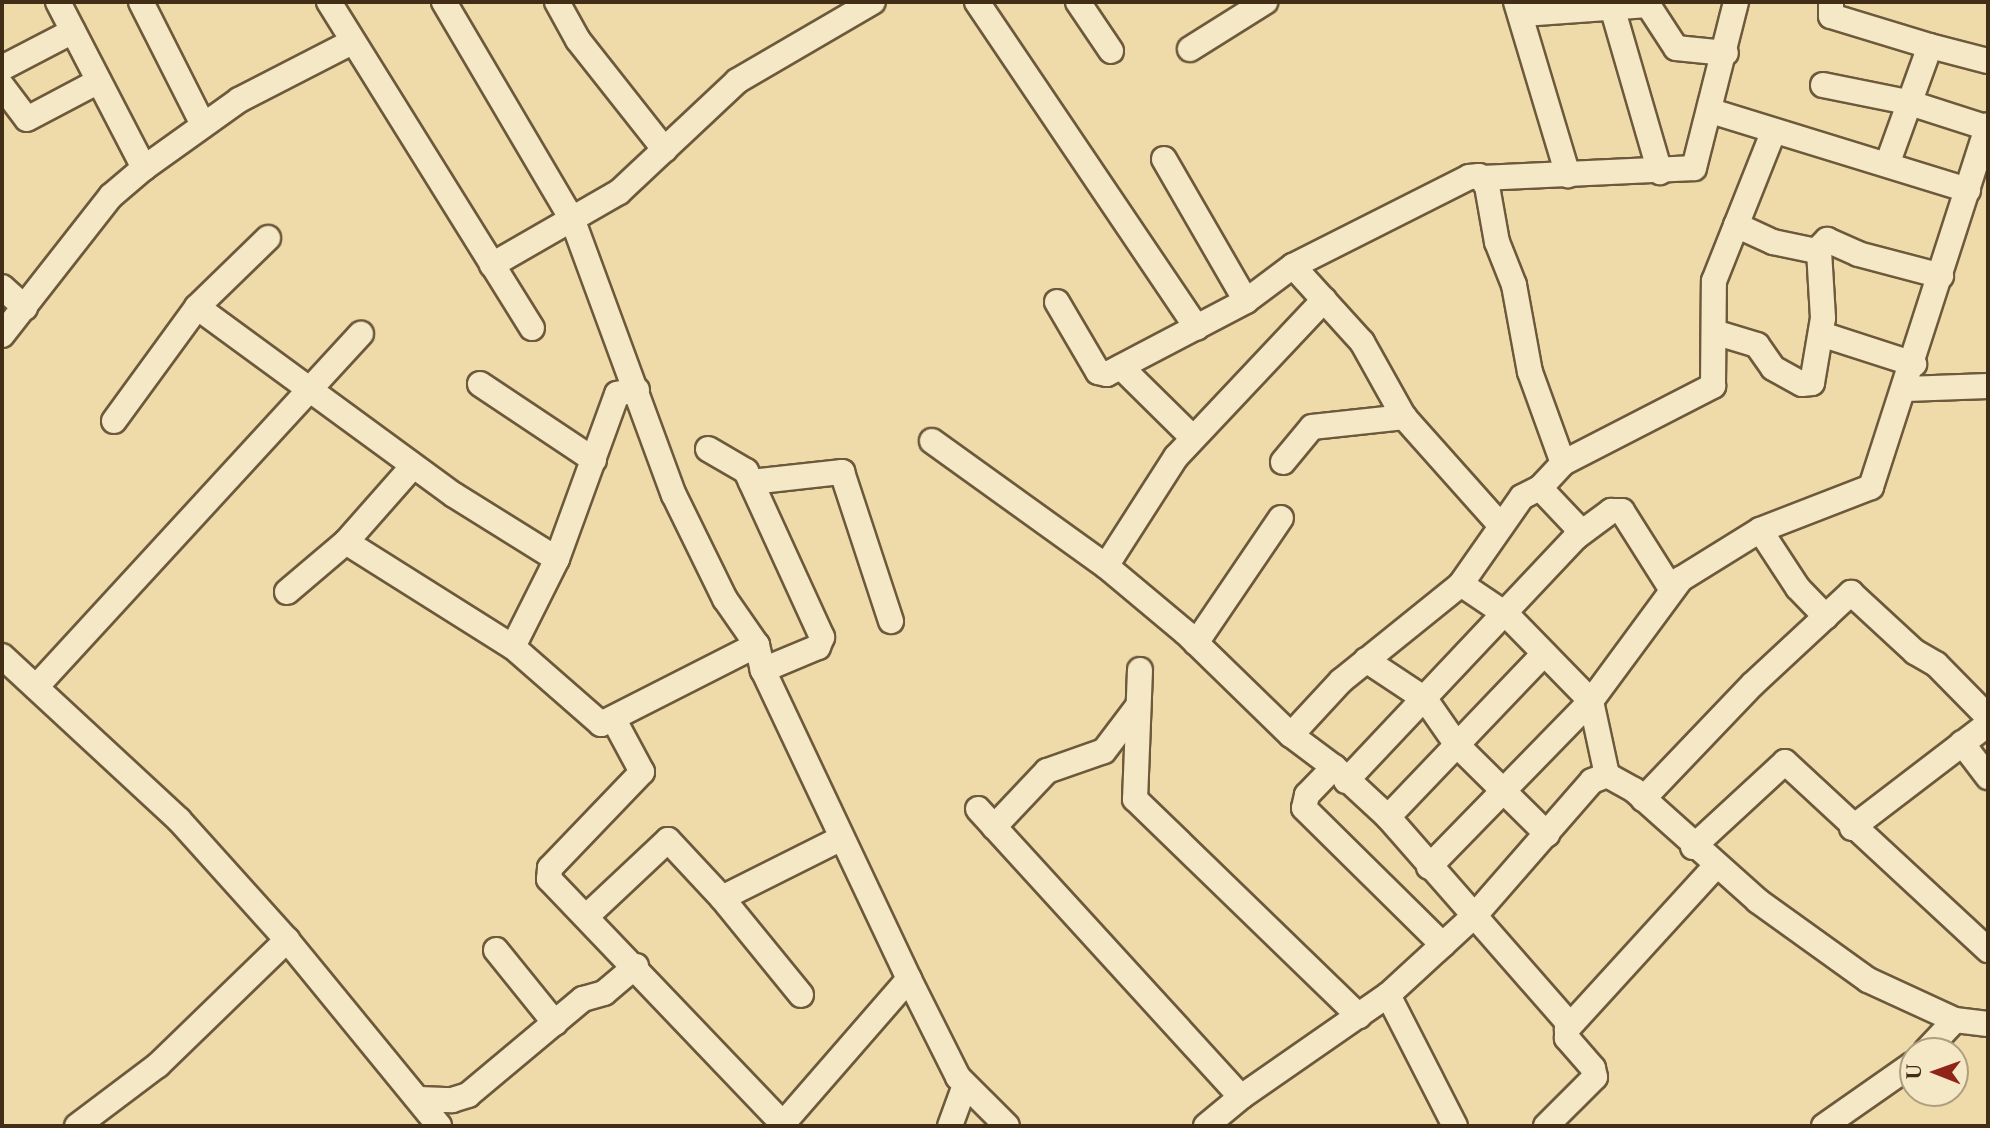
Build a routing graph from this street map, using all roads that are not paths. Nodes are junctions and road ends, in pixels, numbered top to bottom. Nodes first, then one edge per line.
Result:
1 (58, 2) edge
2 (141, 2) edge
3 (329, 2) edge
4 (444, 2) edge
5 (557, 2) edge
6 (873, 2) edge
7 (978, 2) edge
8 (1078, 2) edge
9 (1265, 2) edge
10 (1736, 2) edge
11 (1831, 2) edge
12 (1612, 7) junction
13 (1519, 8) edge
14 (73, 31) junction
15 (352, 42) junction
16 (1930, 46) junction
17 (1190, 49) dead end
18 (1111, 51) dead end
19 (1726, 52) junction
20 (1988, 61) edge
21 (2, 68) edge
22 (99, 81) junction
23 (1823, 85) dead end
24 (2, 86) edge
25 (1907, 102) junction
26 (1711, 111) junction
27 (202, 123) junction
28 (1988, 127) edge
29 (1773, 133) junction
30 (665, 150) junction
31 (1164, 159) dead end
32 (1888, 162) junction
33 (144, 168) junction
34 (1660, 172) junction
35 (1568, 175) junction
36 (1483, 178) junction
37 (1968, 190) junction
38 (573, 221) junction
39 (1736, 225) junction
40 (268, 237) dead end
41 (1819, 251) junction
42 (492, 265) junction
43 (1293, 266) junction
44 (1941, 276) junction
45 (2, 287) edge
46 (1324, 300) junction
47 (1245, 301) junction
48 (1057, 302) dead end
49 (197, 307) junction
50 (25, 309) junction
51 (531, 328) dead end
52 (1198, 328) junction
53 (1714, 332) junction
54 (361, 334) dead end
55 (1821, 334) junction
56 (2, 335) edge
57 (1914, 364) junction
58 (1121, 367) junction
59 (480, 384) dead end
60 (1988, 386) edge
61 (1906, 389) junction
62 (637, 390) junction
63 (313, 391) junction
64 (1404, 417) junction
65 (114, 421) dead end
66 (1193, 438) junction
67 (932, 441) dead end
68 (708, 449) dead end
69 (594, 460) junction
70 (1283, 462) dead end
71 (1563, 463) junction
72 (413, 466) junction
73 (751, 482) junction
74 (1540, 488) junction
75 (1281, 518) dead end
76 (1502, 526) junction
77 (1760, 530) junction
78 (1576, 537) junction
79 (346, 542) junction
80 (557, 559) junction
81 (1106, 566) junction
82 (1461, 584) junction
83 (1672, 590) junction
84 (288, 592) dead end
85 (1507, 615) junction
86 (1826, 617) junction
87 (891, 621) dead end
88 (1196, 643) junction
89 (757, 645) junction
90 (513, 647) junction
91 (1543, 655) junction
92 (2, 656) edge
93 (1366, 660) junction
94 (763, 670) junction
95 (1140, 670) dead end
96 (36, 687) junction
97 (1425, 699) junction
98 (1591, 701) junction
99 (1138, 706) junction
100 (1988, 717) edge
101 (614, 720) junction
102 (1988, 724) edge
103 (1291, 735) junction
104 (1962, 743) junction
105 (1457, 745) junction
106 (1340, 774) junction
107 (1607, 775) junction
108 (1988, 777) edge
109 (1502, 791) junction
110 (1643, 799) junction
111 (1388, 817) junction
112 (1852, 828) junction
113 (1547, 834) junction
114 (842, 838) junction
115 (1693, 847) junction
116 (1429, 867) junction
117 (1715, 867) junction
118 (723, 898) junction
119 (1476, 914) junction
120 (587, 916) junction
121 (286, 940) junction
122 (1443, 946) junction
123 (1988, 948) edge
124 (496, 950) dead end
125 (636, 966) junction
126 (909, 979) junction
127 (801, 995) dead end
128 (1388, 995) junction
129 (1359, 1016) junction
130 (1955, 1020) junction
131 (555, 1023) junction
132 (1988, 1024) edge
133 (1570, 1025) junction
134 (1939, 1037) edge
135 (1899, 1074) edge
136 (965, 1086) junction
137 (1241, 1097) junction
138 (419, 1099) junction
139 (782, 1125) edge
140 (77, 1126) edge
141 (439, 1126) edge
142 (950, 1126) edge
143 (1007, 1126) edge
144 (1206, 1126) edge
145 (1455, 1126) edge
146 (1546, 1126) edge
147 (1824, 1126) edge

1 - 14 street
2 - 27 street
3 - 15 street
4 - 38 street
5 - 30 street
6 - 30 street
7 - 52 street
8 - 18 street
9 - 17 street
10 - 19 street
11 - 16 street
12 - 13 street
12 - 19 street
12 - 34 street
13 - 35 street
14 - 21 street
14 - 22 street
15 - 27 street
15 - 42 street
16 - 20 street
16 - 25 street
19 - 26 street
22 - 24 street
22 - 33 street
23 - 25 street
25 - 28 street
25 - 32 street
26 - 29 street
26 - 34 street
27 - 33 street
28 - 37 street
29 - 32 street
29 - 39 street
30 - 38 street
31 - 47 street
32 - 37 street
33 - 50 street
34 - 35 street
35 - 36 street
36 - 43 street
36 - 71 street
37 - 44 street
38 - 42 street
38 - 62 street
39 - 41 street
39 - 53 street
40 - 49 street
41 - 44 street
41 - 55 street
42 - 51 street
43 - 46 street
43 - 47 street
44 - 57 street
45 - 50 street
46 - 64 street
46 - 66 street
47 - 52 street
48 - 58 street
49 - 63 street
49 - 65 street
50 - 56 street
52 - 58 street
53 - 55 street
53 - 71 street
54 - 63 street
55 - 57 street
57 - 61 street
58 - 66 street
59 - 69 street
60 - 61 street
61 - 77 street
62 - 69 street
62 - 89 street
63 - 72 street
63 - 96 street
64 - 70 street
64 - 76 street
66 - 81 street
67 - 81 street
68 - 73 street
69 - 80 street
71 - 74 street
72 - 79 street
72 - 80 street
73 - 87 street
73 - 94 street
74 - 76 street
74 - 78 street
75 - 88 street
76 - 82 street
77 - 83 street
77 - 86 street
78 - 83 street
78 - 85 street
79 - 84 street
79 - 90 street
80 - 90 street
81 - 88 street
82 - 85 street
82 - 93 street
83 - 98 street
85 - 91 street
85 - 97 street
86 - 100 street
86 - 110 street
88 - 103 street
89 - 94 street
89 - 101 street
90 - 101 street
91 - 98 street
91 - 105 street
92 - 96 street
93 - 97 street
93 - 103 street
94 - 114 street
95 - 99 street
96 - 121 street
97 - 105 street
97 - 106 street
98 - 107 street
98 - 109 street
99 - 129 street
99 - 137 street
101 - 120 street
102 - 104 street
103 - 106 street
104 - 108 street
104 - 112 street
105 - 109 street
105 - 111 street
106 - 111 street
106 - 122 street
107 - 110 street
107 - 113 street
109 - 113 street
109 - 116 street
110 - 115 street
111 - 116 street
112 - 115 street
112 - 123 street
113 - 119 street
114 - 118 street
114 - 126 street
115 - 117 street
116 - 119 street
117 - 130 street
117 - 133 street
118 - 120 street
118 - 127 street
119 - 122 street
119 - 133 street
120 - 125 street
121 - 138 street
121 - 140 street
122 - 128 street
124 - 131 street
125 - 131 street
125 - 139 street
126 - 136 street
126 - 139 street
128 - 129 street
128 - 145 street
129 - 137 street
130 - 132 street
130 - 134 street
131 - 138 street
133 - 146 street
135 - 147 street
136 - 142 street
136 - 143 street
137 - 144 street
138 - 141 street

